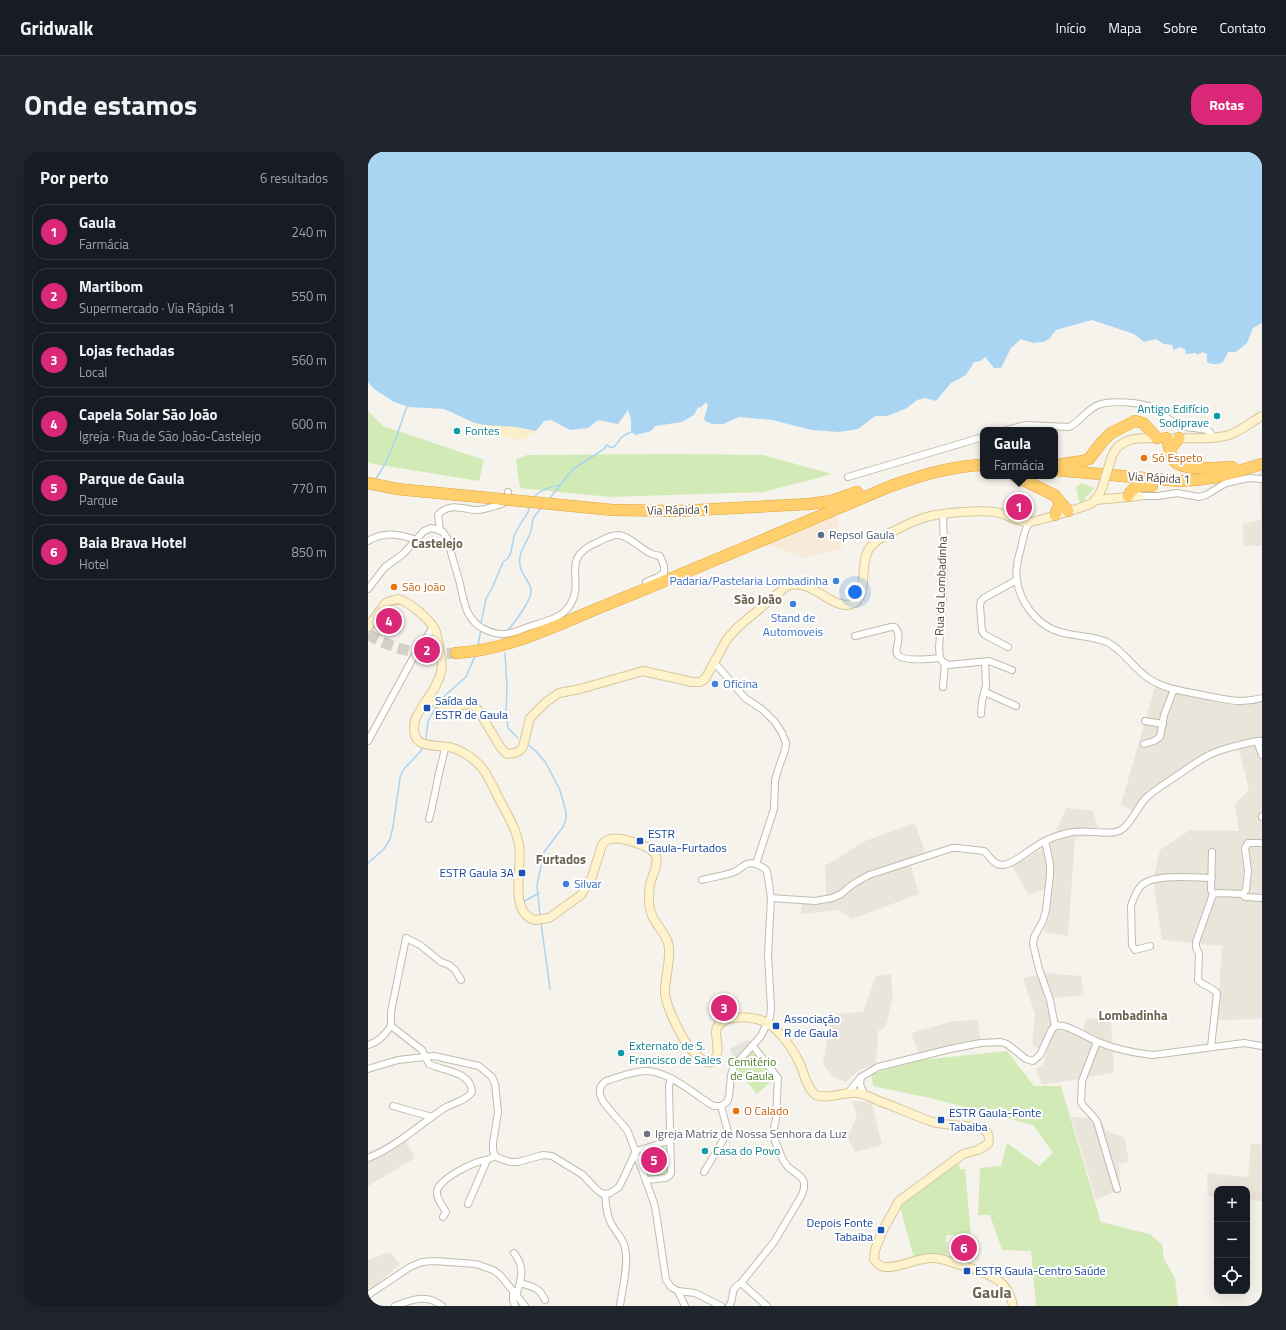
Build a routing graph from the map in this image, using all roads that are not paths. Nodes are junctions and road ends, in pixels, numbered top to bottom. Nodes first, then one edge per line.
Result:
1 (1262, 416) edge
2 (1018, 427) edge
3 (1146, 434) junction
4 (980, 438) edge
5 (1161, 438) junction
6 (1179, 438) junction
7 (1213, 438) junction
8 (1170, 449) junction
9 (1262, 457) edge
10 (980, 464) edge
11 (980, 464) edge
12 (1262, 464) edge
13 (1058, 466) edge
14 (1058, 466) edge
15 (1058, 466) edge
16 (1232, 467) junction
17 (848, 477) dead end
18 (1218, 477) junction
19 (1021, 479) edge
20 (1262, 479) edge
21 (368, 483) edge
22 (1135, 493) junction
23 (504, 496) junction
24 (1095, 500) junction
25 (1060, 503) junction
26 (1068, 511) junction
27 (943, 514) junction
28 (1055, 515) junction
29 (1030, 523) junction
30 (440, 530) junction
31 (416, 540) junction
32 (368, 541) edge
33 (1017, 580) junction
34 (646, 582) dead end
35 (368, 589) edge
36 (368, 627) edge
37 (433, 627) junction
38 (855, 636) dead end
39 (1008, 647) dead end
40 (456, 653) tunnel mouth
41 (940, 658) junction
42 (714, 662) junction
43 (985, 662) junction
44 (945, 663) junction
45 (1012, 670) dead end
46 (943, 687) dead end
47 (1174, 689) junction
48 (985, 692) junction
49 (1262, 698) edge
50 (429, 699) junction
51 (1016, 706) dead end
52 (981, 714) dead end
53 (1145, 721) dead end
54 (1163, 724) junction
55 (368, 741) edge
56 (1259, 741) edge
57 (1144, 744) dead end
58 (445, 746) junction
59 (1262, 755) edge
60 (430, 819) dead end
61 (1045, 841) junction
62 (1260, 843) dead end
63 (1212, 852) dead end
64 (756, 864) junction
65 (1212, 878) junction
66 (702, 880) dead end
67 (1213, 894) junction
68 (1242, 894) junction
69 (771, 898) junction
70 (1262, 898) edge
71 (1150, 946) dead end
72 (461, 980) dead end
73 (767, 1023) junction
74 (391, 1026) junction
75 (1055, 1026) junction
76 (1097, 1042) junction
77 (368, 1045) edge
78 (753, 1046) junction
79 (1262, 1046) edge
80 (1212, 1047) junction
81 (425, 1057) junction
82 (368, 1069) edge
83 (861, 1077) junction
84 (671, 1078) junction
85 (847, 1094) junction
86 (864, 1094) junction
87 (393, 1106) dead end
88 (721, 1106) junction
89 (432, 1117) junction
90 (669, 1141) junction
91 (636, 1151) junction
92 (495, 1156) junction
93 (368, 1158) edge
94 (488, 1160) junction
95 (704, 1172) dead end
96 (646, 1180) junction
97 (1117, 1188) dead end
98 (605, 1194) junction
99 (468, 1204) dead end
100 (444, 1216) dead end
101 (514, 1253) dead end
102 (520, 1283) junction
103 (741, 1283) junction
104 (678, 1291) junction
105 (515, 1294) junction
106 (368, 1295) edge
107 (546, 1300) dead end
108 (395, 1306) edge
109 (442, 1306) edge
110 (515, 1306) edge
111 (524, 1306) edge
112 (620, 1306) edge
113 (685, 1306) edge
114 (721, 1306) edge
115 (729, 1306) edge
116 (767, 1306) edge
117 (1013, 1306) edge

1 - 7 main road
2 - 7 street
3 - 5 highway
3 - 13 highway
3 - 24 main road, bridge
4 - 17 street
5 - 6 main road
5 - 8 highway
6 - 7 main road
6 - 8 highway
8 - 16 highway
9 - 16 highway, Via Rápida 1
10 - 23 highway, Via Rápida 1, bridge
11 - 40 highway, Via Rápida 1
12 - 18 highway, Via Rápida 1
14 - 16 highway, Via Rápida 1
15 - 18 highway, Via Rápida 1
18 - 22 highway
19 - 25 highway
20 - 22 street
21 - 23 highway, Via Rápida 1
22 - 24 main road
23 - 30 street
24 - 26 main road
25 - 26 highway
25 - 28 highway
26 - 28 main road
27 - 29 main road
27 - 41 street, Rua da Lombadinha
27 - 42 main road
28 - 29 main road
29 - 33 street
30 - 31 street
30 - 34 street
31 - 32 street
31 - 35 street
33 - 39 street
33 - 47 street
36 - 37 main road
37 - 50 main road
37 - 55 street
38 - 41 street
41 - 44 street
42 - 50 main road
42 - 64 street
43 - 44 street
43 - 45 street
43 - 48 street
44 - 46 street
47 - 49 street
47 - 54 street
48 - 51 street
48 - 52 street
50 - 58 main road
53 - 54 street
54 - 57 street
56 - 59 street
56 - 61 street
58 - 60 street
58 - 73 main road
61 - 69 street
61 - 75 street
62 - 68 street
63 - 65 street
64 - 66 street
64 - 69 street
65 - 67 street
65 - 71 street
67 - 68 street
67 - 80 street
68 - 70 street
69 - 73 street
72 - 74 street
73 - 78 street
73 - 85 main road
74 - 77 street
74 - 81 street
75 - 76 street
75 - 83 street
76 - 80 street
76 - 97 street
78 - 88 street
78 - 103 street
79 - 80 street
81 - 82 street
81 - 89 street
81 - 92 street
83 - 85 street
83 - 86 street
84 - 88 street
84 - 90 street
84 - 91 street
85 - 86 main road
86 - 117 main road
87 - 89 street
88 - 95 street
89 - 93 street
90 - 91 street
90 - 96 street
91 - 96 street
91 - 98 street
92 - 94 street
92 - 98 street
94 - 99 street
94 - 100 street
96 - 104 street
98 - 112 street
101 - 102 street
102 - 105 street
102 - 107 street
103 - 115 street
103 - 116 street
104 - 113 street
104 - 114 street
105 - 106 street
105 - 110 street
105 - 111 street
108 - 109 street

